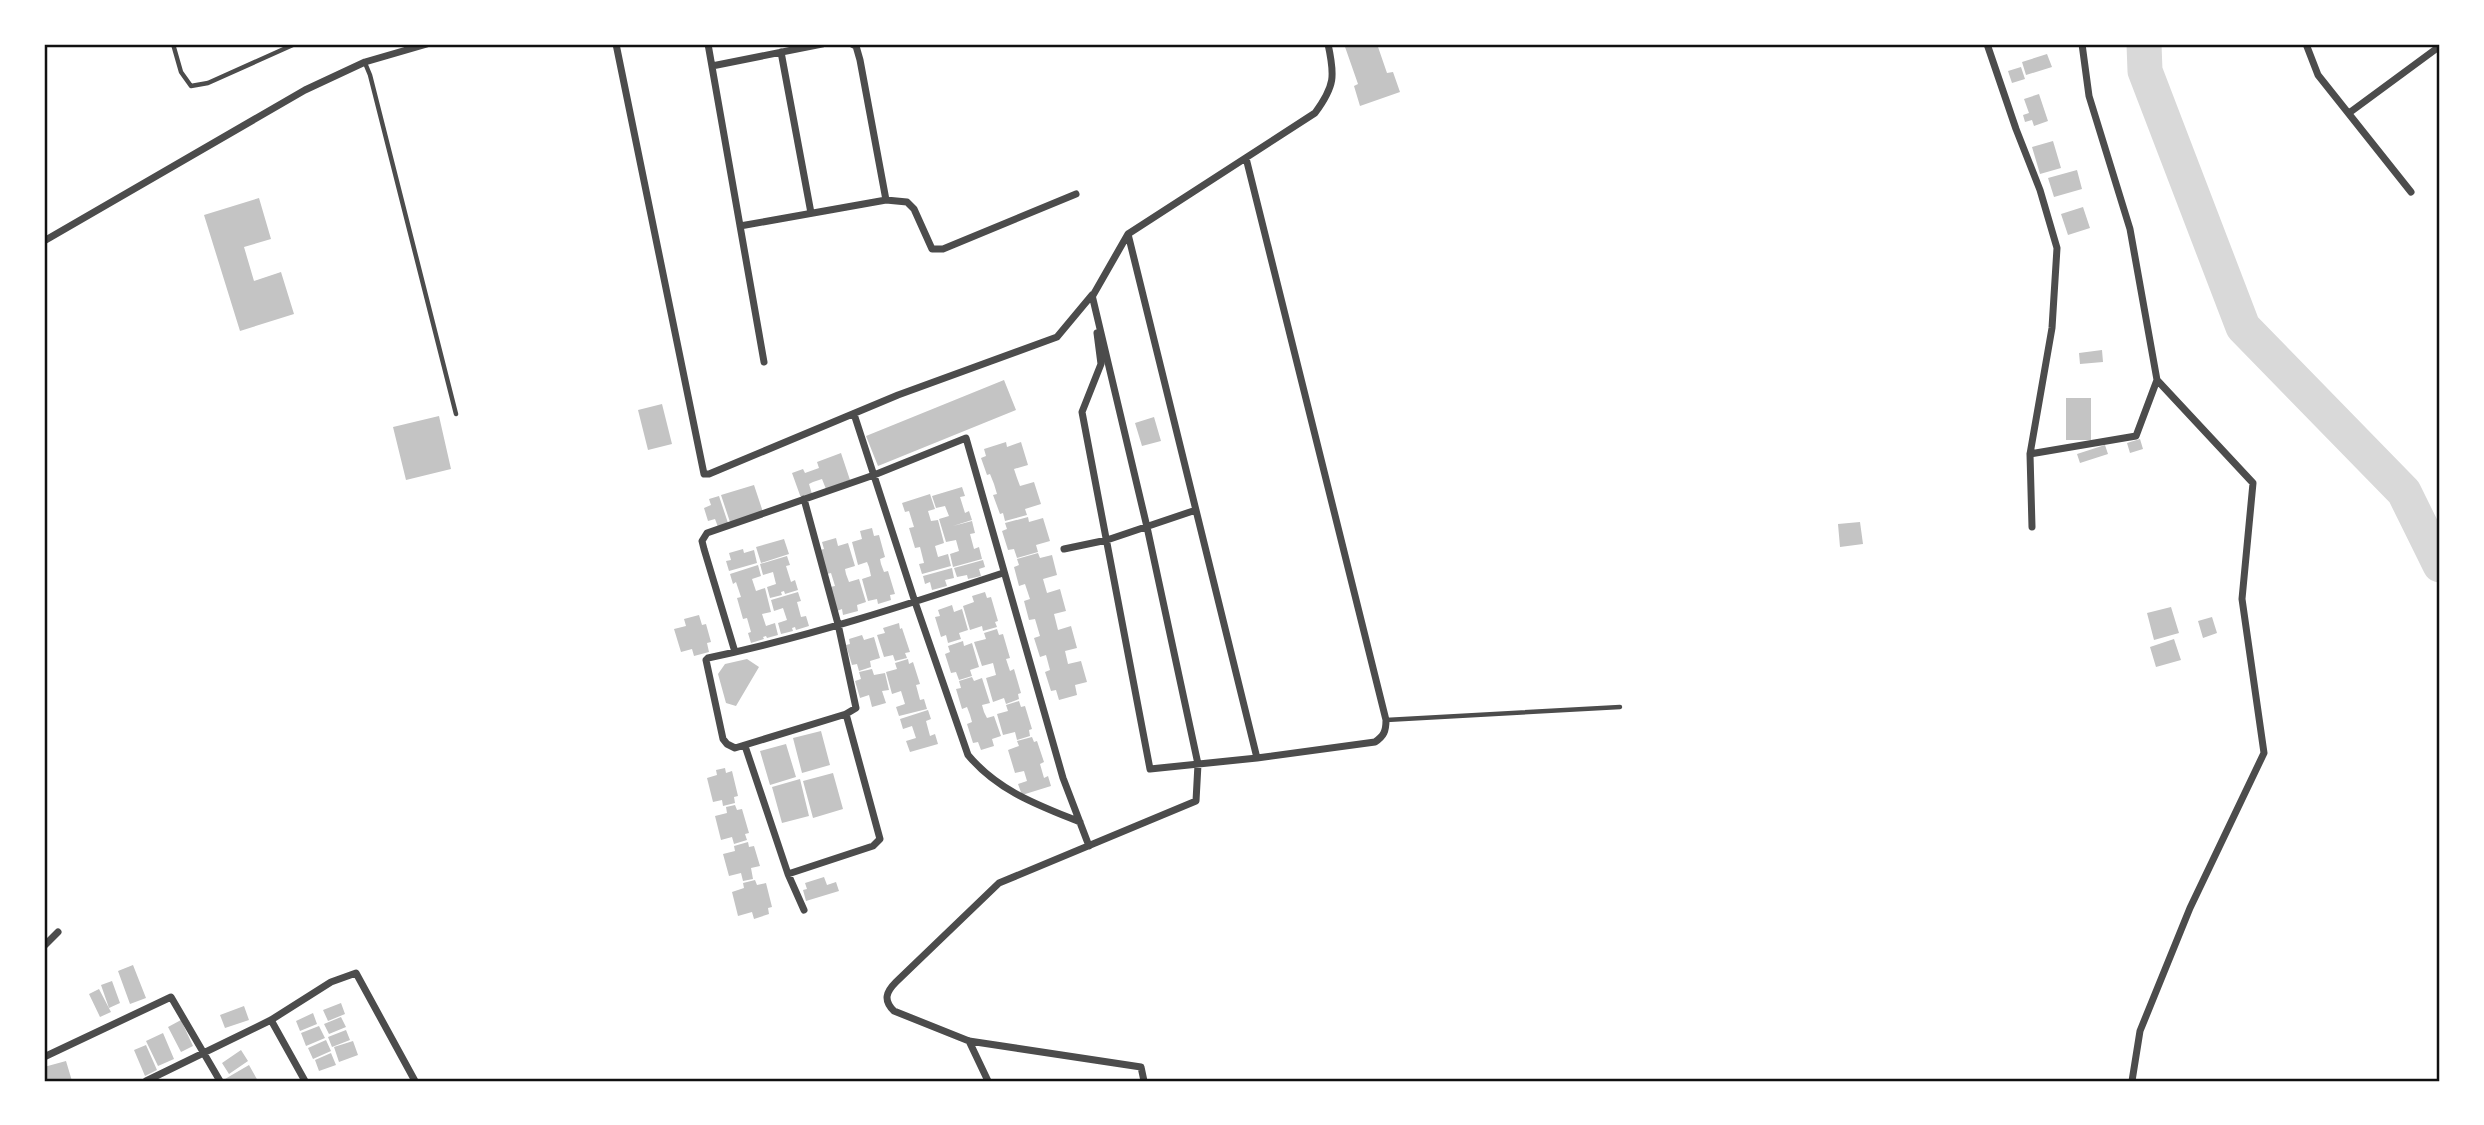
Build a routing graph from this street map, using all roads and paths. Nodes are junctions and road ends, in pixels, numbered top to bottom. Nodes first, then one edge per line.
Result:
1 (173, 44) edge
2 (295, 44) edge
3 (427, 44) edge
4 (616, 44) edge
5 (708, 44) edge
6 (822, 44) edge
7 (852, 44) edge
8 (1328, 44) edge
9 (1987, 44) edge
10 (2082, 44) edge
11 (2306, 44) edge
12 (2440, 46) edge
13 (781, 52) junction
14 (365, 62) junction
15 (712, 66) junction
16 (2348, 113) junction
17 (1246, 158) junction
18 (2411, 192) dead end
19 (1076, 194) dead end
20 (886, 200) junction
21 (811, 214) junction
22 (740, 226) junction
23 (1128, 234) junction
24 (44, 241) edge
25 (1092, 295) junction
26 (764, 362) dead end
27 (2157, 380) junction
28 (456, 414) dead end
29 (854, 414) junction
30 (2030, 454) junction
31 (874, 475) junction
32 (804, 499) junction
33 (1196, 510) junction
34 (1147, 527) junction
35 (2032, 527) dead end
36 (1107, 540) junction
37 (1064, 549) dead end
38 (1003, 573) junction
39 (915, 602) junction
40 (838, 624) junction
41 (735, 652) junction
42 (1620, 706) dead end
43 (846, 714) junction
44 (1386, 720) junction
45 (746, 746) junction
46 (1257, 758) junction
47 (1199, 764) junction
48 (1080, 822) junction
49 (1090, 846) junction
50 (788, 874) junction
51 (804, 910) dead end
52 (58, 932) dead end
53 (44, 946) edge
54 (271, 1020) junction
55 (969, 1041) junction
56 (204, 1052) junction
57 (44, 1057) edge
58 (146, 1081) edge
59 (220, 1081) edge
60 (305, 1081) edge
61 (415, 1081) edge
62 (988, 1081) edge
63 (1144, 1081) edge
64 (2132, 1081) edge

1 - 2 lane
3 - 14 street
4 - 29 street
5 - 15 street
6 - 13 street
7 - 20 street
8 - 17 street
9 - 30 street
10 - 27 street
11 - 16 street
12 - 16 street
13 - 15 street
13 - 21 street
14 - 24 street
14 - 28 lane
15 - 22 street
16 - 18 street
17 - 23 street
17 - 44 street
19 - 20 street
20 - 21 street
21 - 22 street
22 - 26 street
23 - 25 street
23 - 33 street
25 - 29 street
25 - 34 street
25 - 36 street
27 - 30 street
27 - 64 street
29 - 31 street
30 - 35 street
31 - 32 street
31 - 38 street
31 - 39 street
32 - 40 street
32 - 41 street
33 - 34 street
33 - 46 street
34 - 36 street
34 - 47 street
36 - 37 street
36 - 47 street
38 - 39 street
38 - 48 street
39 - 40 street
39 - 48 street
40 - 41 street
40 - 43 street
41 - 45 street
42 - 44 lane
43 - 45 street
43 - 50 street
44 - 46 street
45 - 50 street
46 - 47 street
47 - 49 street
48 - 49 street
49 - 55 street
50 - 51 street
52 - 53 street
54 - 56 street
54 - 60 street
54 - 61 street
55 - 62 street
55 - 63 street
56 - 57 street
56 - 58 street
56 - 59 street

